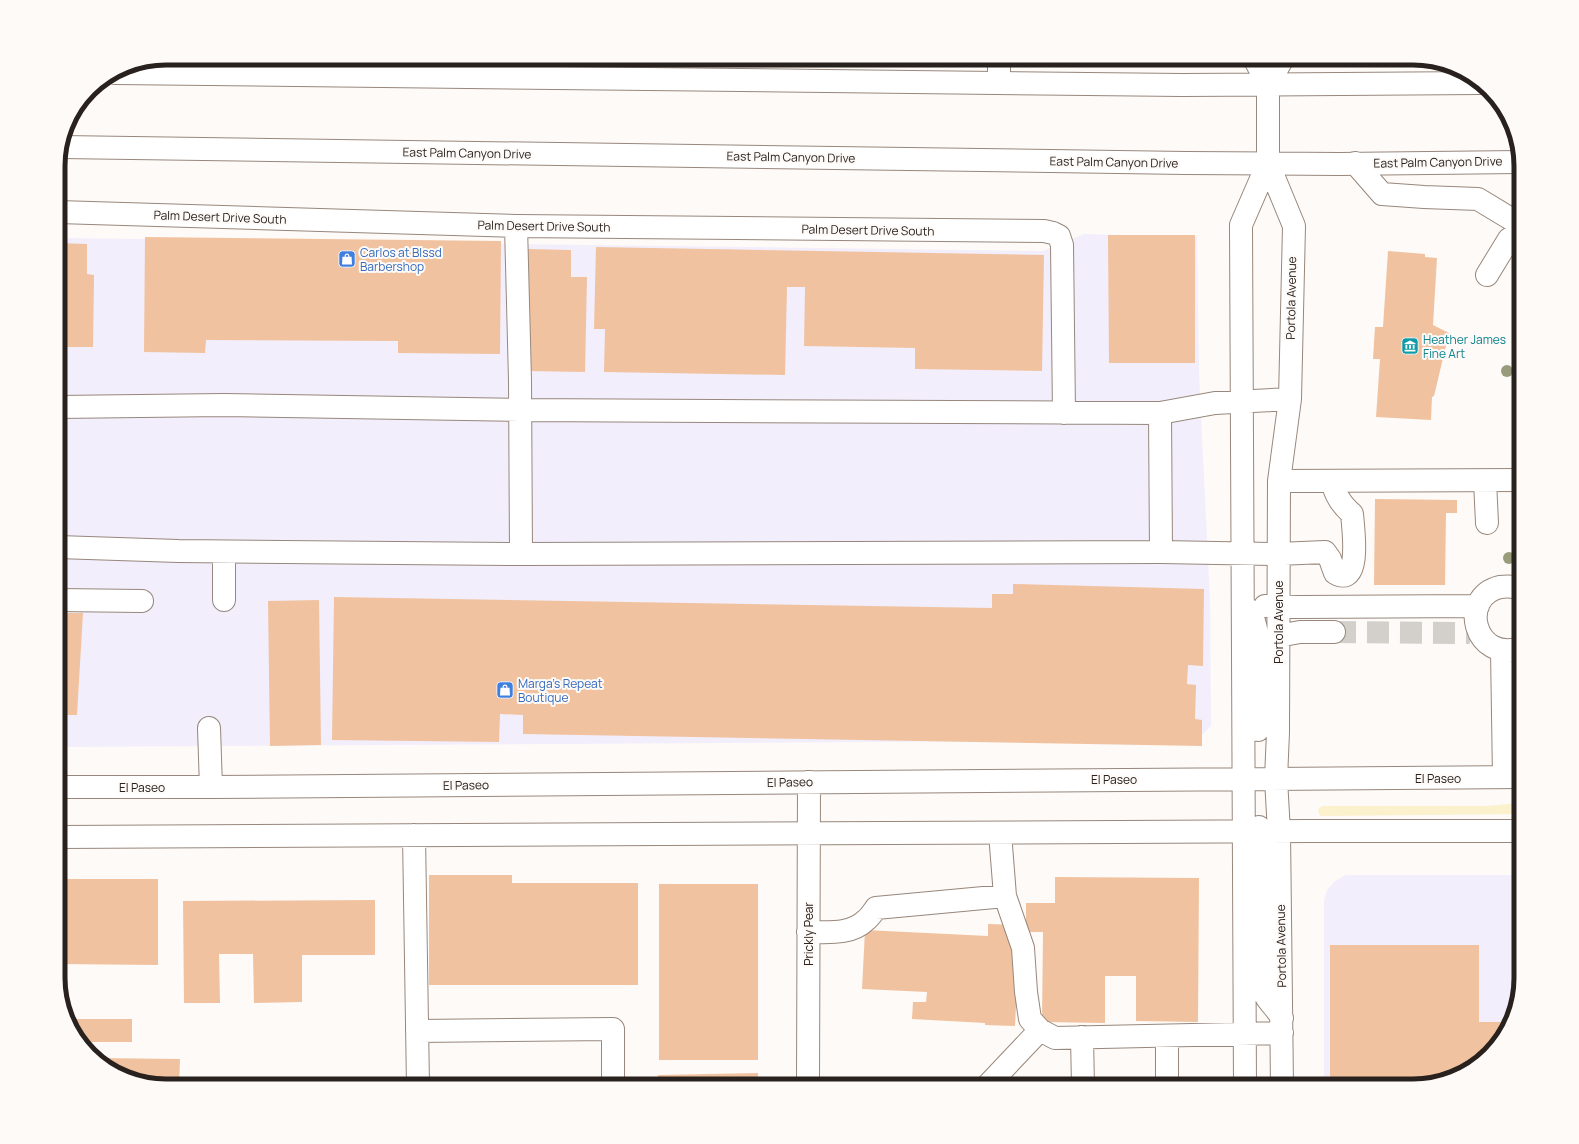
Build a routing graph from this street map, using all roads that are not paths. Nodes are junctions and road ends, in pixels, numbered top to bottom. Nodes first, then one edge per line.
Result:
1 (999, 65) edge
2 (1258, 65) edge
3 (1279, 65) edge
4 (128, 73) edge
5 (1468, 82) edge
6 (999, 83) junction
7 (1268, 85) junction
8 (67, 147) edge
9 (1514, 162) edge
10 (1268, 163) junction
11 (1355, 163) junction
12 (65, 212) edge
13 (1514, 221) edge
14 (516, 226) junction
15 (1514, 236) edge
16 (1488, 275) dead end
17 (1290, 399) junction
18 (1241, 401) junction
19 (65, 407) edge
20 (520, 410) junction
21 (1064, 413) junction
22 (1160, 413) junction
23 (1514, 480) edge
24 (1279, 481) junction
25 (1485, 481) junction
26 (1332, 482) junction
27 (1487, 523) dead end
28 (65, 547) edge
29 (224, 552) junction
30 (1161, 552) junction
31 (521, 554) junction
32 (1278, 554) junction
33 (1242, 560) junction
34 (1514, 588) edge
35 (65, 600) edge
36 (224, 600) dead end
37 (142, 601) dead end
38 (1278, 606) junction
39 (1478, 606) junction
40 (1334, 632) tunnel mouth
41 (1278, 636) junction
42 (1512, 649) edge
43 (209, 728) dead end
44 (1512, 777) edge
45 (809, 782) junction
46 (1255, 782) junction
47 (65, 787) edge
48 (211, 787) junction
49 (1265, 828) junction
50 (1514, 832) edge
51 (1000, 833) junction
52 (809, 834) junction
53 (414, 835) junction
54 (65, 837) edge
55 (1006, 896) junction
56 (808, 932) junction
57 (1282, 1026) junction
58 (1040, 1030) junction
59 (417, 1031) junction
60 (1245, 1034) junction
61 (1167, 1036) junction
62 (1082, 1037) junction
63 (418, 1079) edge
64 (613, 1079) edge
65 (808, 1079) edge
66 (994, 1079) edge
67 (1083, 1079) edge
68 (1167, 1079) edge
69 (1245, 1079) edge
70 (1282, 1079) edge

1 - 6 street
2 - 7 street, Portola Avenue
3 - 7 street, Portola Avenue
4 - 6 street
5 - 7 street
6 - 7 street
7 - 10 street, Portola Avenue
8 - 10 street, East Palm Canyon Drive
9 - 11 street, East Palm Canyon Drive
10 - 11 street, East Palm Canyon Drive
10 - 17 street, Portola Avenue
10 - 18 street, Portola Avenue
11 - 13 street
12 - 14 street, Palm Desert Drive South
14 - 20 street
14 - 21 street, Palm Desert Drive South
15 - 16 street
17 - 18 street
17 - 24 street, Portola Avenue
18 - 22 street
18 - 33 street, Portola Avenue
19 - 20 street
20 - 21 street
20 - 31 street
21 - 22 street
22 - 30 street
23 - 25 street
24 - 26 street
24 - 32 street, Portola Avenue
25 - 26 street
25 - 27 street
26 - 32 street
28 - 29 street
29 - 31 street
29 - 36 street
30 - 31 street
30 - 33 street
32 - 33 street
32 - 38 street, Portola Avenue
33 - 38 street
33 - 46 street, Portola Avenue
34 - 39 street
35 - 37 street
38 - 39 street
38 - 41 street, Portola Avenue
39 - 42 street
40 - 41 street
41 - 46 street, Portola Avenue
42 - 44 street
43 - 48 street
44 - 46 street, El Paseo
45 - 46 street, El Paseo
45 - 48 street, El Paseo
45 - 52 street, Prickly Pear
46 - 49 street, Portola Avenue
46 - 49 street, Portola Avenue
47 - 48 street, El Paseo
49 - 50 street
49 - 51 street
49 - 57 street, Portola Avenue
49 - 60 street, Portola Avenue
51 - 52 street
51 - 55 street
52 - 53 street
52 - 56 street, Prickly Pear
53 - 54 street
53 - 59 street
55 - 56 street
55 - 58 street
56 - 65 street, Prickly Pear
57 - 60 street
57 - 70 street, Portola Avenue
58 - 62 street
58 - 66 street
59 - 63 street
59 - 64 street
60 - 61 street
60 - 69 street, Portola Avenue
61 - 62 street
61 - 68 street
62 - 67 street

